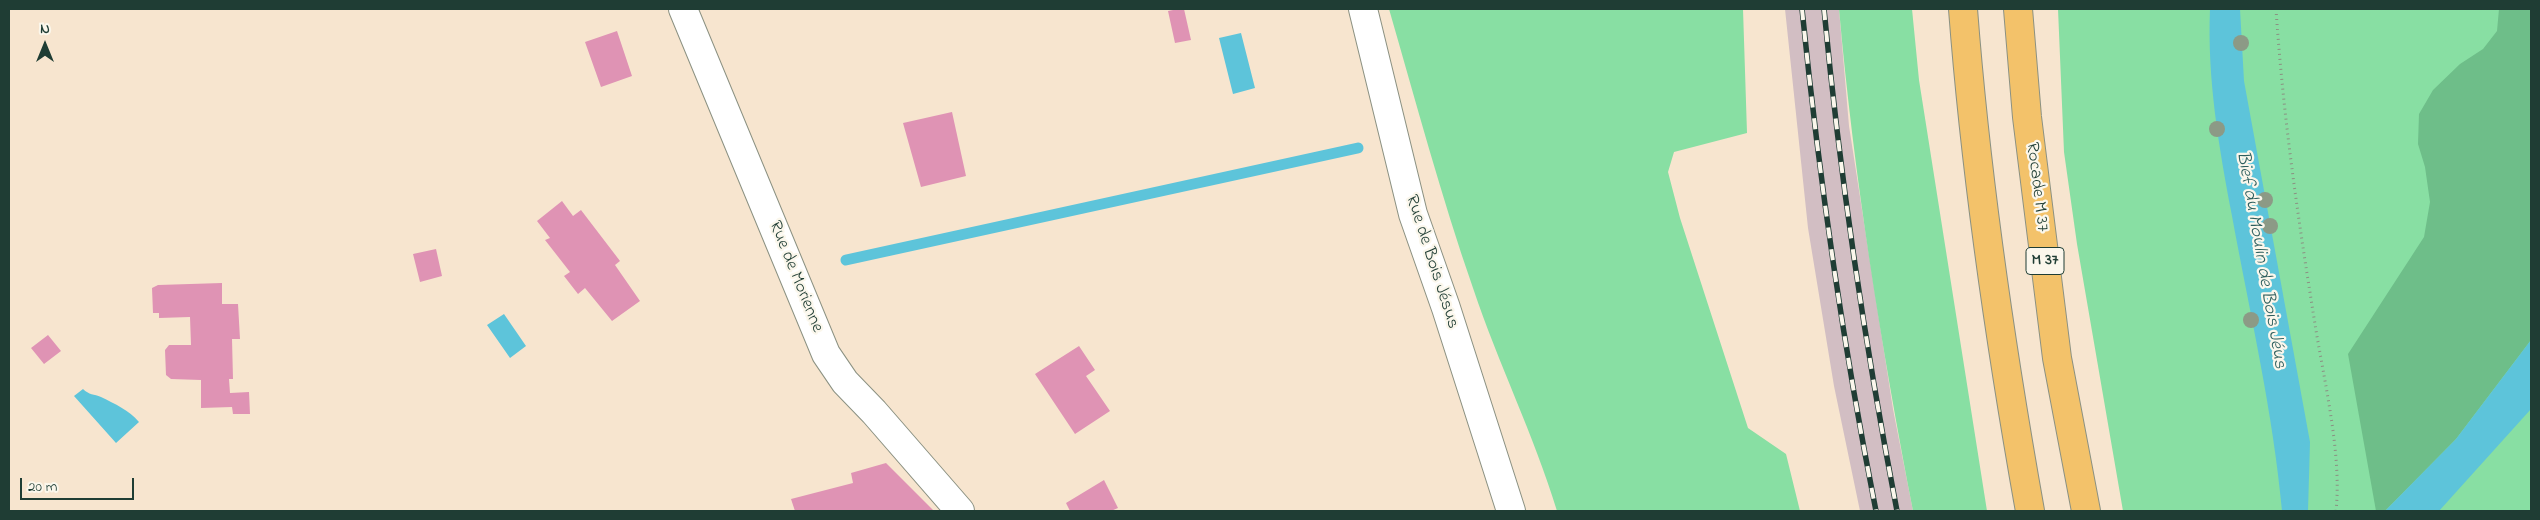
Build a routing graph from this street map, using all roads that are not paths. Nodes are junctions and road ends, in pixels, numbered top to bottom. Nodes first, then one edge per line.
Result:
1 (683, 9) edge
2 (1363, 9) edge
3 (1963, 9) edge
4 (2018, 9) edge
5 (960, 511) edge
6 (1511, 511) edge
7 (2030, 511) edge
8 (2086, 511) edge

1 - 5 street, Rue de Morienne
2 - 6 street, Rue de Bois Jésus
3 - 7 highway
4 - 8 highway, Rocade M 37 / M 37

